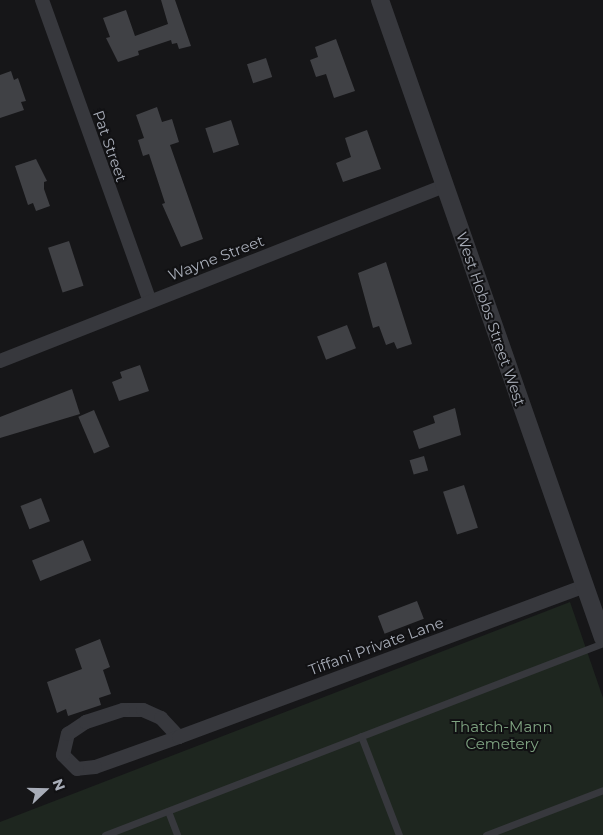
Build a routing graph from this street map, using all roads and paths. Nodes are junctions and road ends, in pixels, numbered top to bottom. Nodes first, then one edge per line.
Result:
1 (42, 0) edge
2 (380, 0) edge
3 (445, 186) junction
4 (150, 301) junction
5 (0, 361) edge
6 (584, 586) junction
7 (603, 638) edge
8 (603, 643) edge
9 (361, 736) junction
10 (179, 737) junction
11 (603, 790) edge
12 (168, 811) junction
13 (105, 835) edge
14 (177, 835) edge
15 (399, 835) edge
16 (486, 835) edge

1 - 4 street, Pat Street
2 - 3 street, West Hobbs Street West
3 - 4 street, Wayne Street
3 - 6 street, West Hobbs Street West
4 - 5 street, Wayne Street
6 - 7 street, West Hobbs Street West
6 - 10 street, Tiffani Private Lane
8 - 9 lane
9 - 12 lane
9 - 15 lane
10 - 10 street, Tiffani Private Lane
11 - 16 lane
12 - 13 lane
12 - 14 lane

